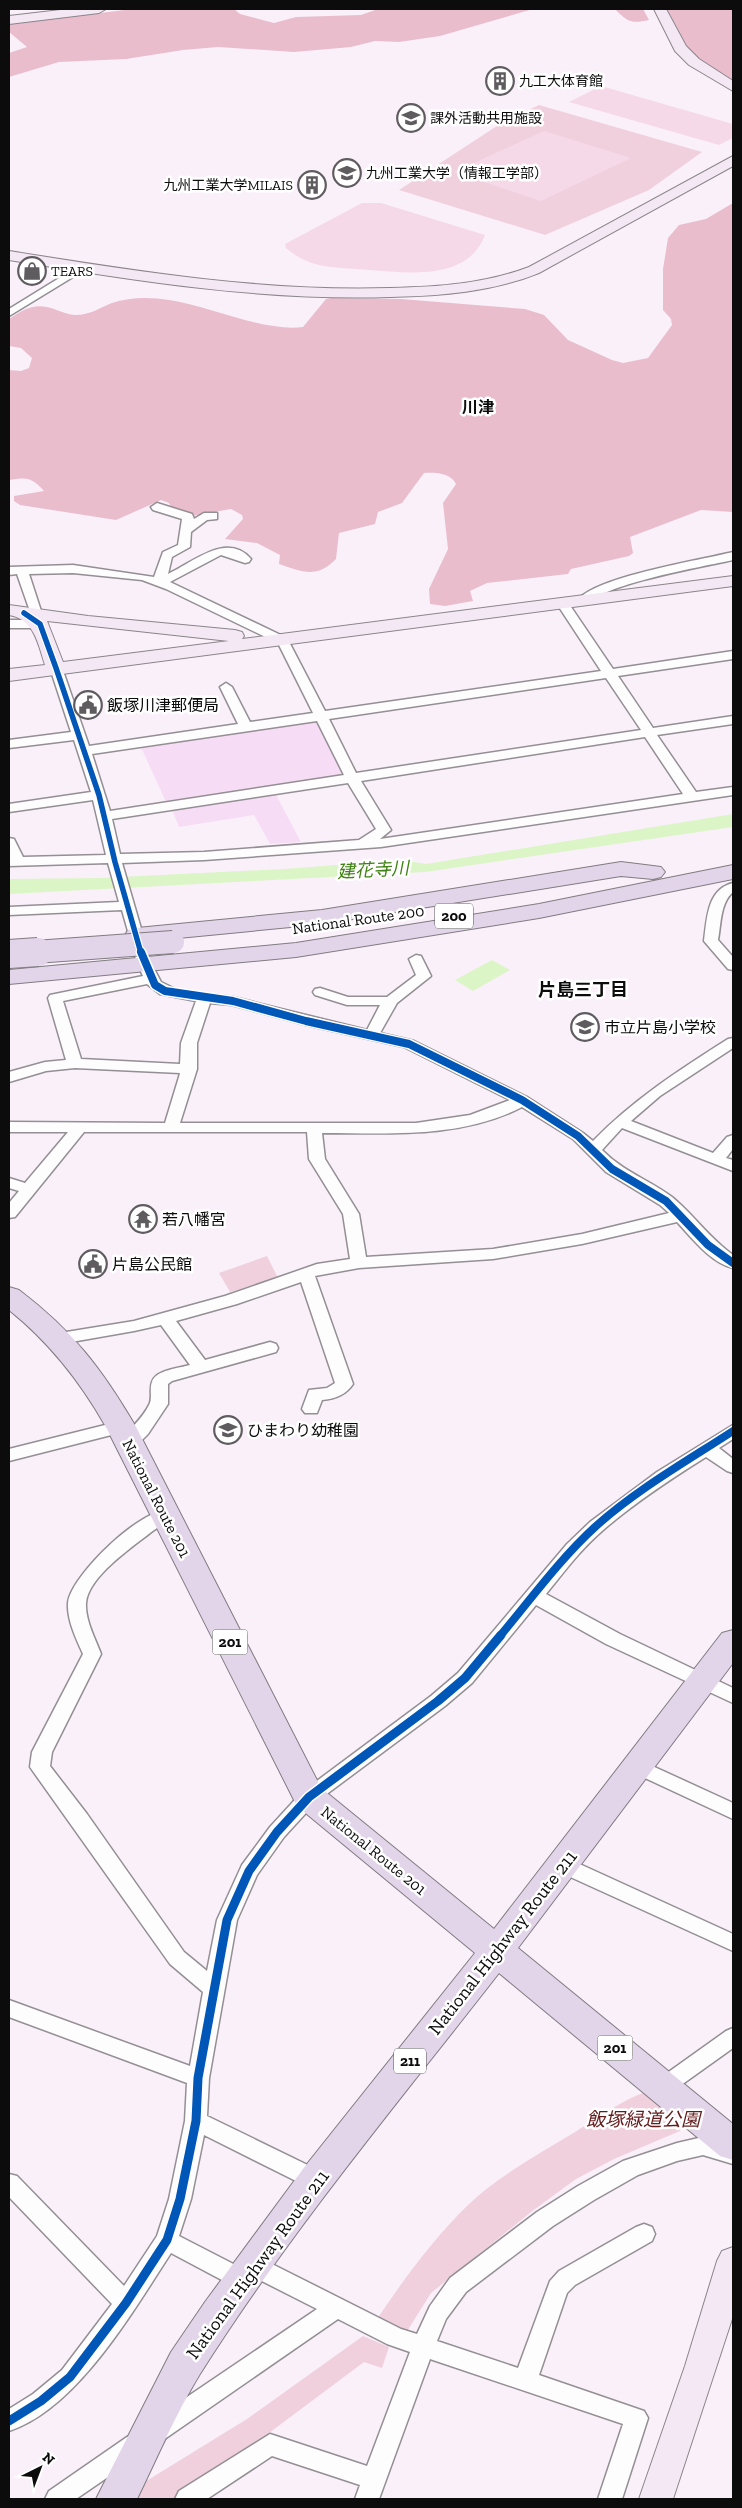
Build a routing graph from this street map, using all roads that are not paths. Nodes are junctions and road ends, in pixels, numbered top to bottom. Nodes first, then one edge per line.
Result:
1 (99, 9) edge
2 (660, 9) edge
3 (9, 20) edge
4 (733, 87) edge
5 (733, 160) edge
6 (9, 256) edge
7 (82, 267) junction
8 (9, 313) edge
9 (157, 508) dead end
10 (213, 516) dead end
11 (185, 531) junction
12 (733, 556) edge
13 (245, 559) dead end
14 (9, 571) edge
15 (22, 571) junction
16 (733, 581) edge
17 (159, 582) junction
18 (583, 601) junction
19 (563, 604) junction
20 (27, 615) edge
21 (9, 624) edge
22 (283, 641) junction
23 (733, 655) edge
24 (56, 668) junction
25 (9, 674) edge
26 (608, 674) junction
27 (226, 687) dead end
28 (321, 716) junction
29 (733, 720) edge
30 (246, 727) junction
31 (649, 733) junction
32 (78, 735) junction
33 (9, 744) edge
34 (84, 751) junction
35 (352, 778) junction
36 (733, 791) edge
37 (99, 795) junction
38 (692, 797) junction
39 (9, 808) edge
40 (104, 816) junction
41 (9, 842) edge
42 (362, 845) junction
43 (733, 858) edge
44 (114, 860) junction
45 (14, 862) edge
46 (733, 871) edge
47 (654, 872) junction
48 (733, 887) edge
49 (126, 904) junction
50 (9, 911) edge
51 (136, 935) junction
52 (9, 946) edge
53 (173, 946) junction
54 (9, 954) edge
55 (416, 959) dead end
56 (9, 966) edge
57 (733, 966) edge
58 (148, 971) junction
59 (9, 977) edge
60 (320, 992) dead end
61 (204, 998) junction
62 (390, 1001) junction
63 (372, 1034) junction
64 (733, 1042) edge
65 (75, 1063) junction
66 (189, 1069) junction
67 (9, 1077) edge
68 (522, 1100) junction
69 (620, 1122) junction
70 (80, 1127) junction
71 (9, 1128) edge
72 (171, 1128) junction
73 (314, 1128) junction
74 (733, 1140) edge
75 (593, 1150) junction
76 (716, 1159) junction
77 (733, 1166) edge
78 (9, 1183) edge
79 (28, 1189) junction
80 (9, 1212) edge
81 (679, 1216) junction
82 (732, 1259) edge
83 (360, 1263) junction
84 (306, 1273) junction
85 (9, 1296) edge
86 (165, 1318) junction
87 (60, 1338) junction
88 (270, 1348) dead end
89 (200, 1366) junction
90 (311, 1409) dead end
91 (733, 1431) edge
92 (125, 1435) junction
93 (707, 1449) junction
94 (9, 1455) edge
95 (733, 1468) edge
96 (165, 1516) junction
97 (534, 1596) junction
98 (733, 1641) edge
99 (718, 1689) edge
100 (637, 1766) junction
101 (309, 1797) junction
102 (733, 1812) edge
103 (562, 1864) junction
104 (733, 1943) edge
105 (497, 1950) junction
106 (213, 1988) junction
107 (9, 2008) edge
108 (733, 2037) edge
109 (198, 2078) junction
110 (663, 2088) junction
111 (196, 2122) junction
112 (733, 2145) edge
113 (733, 2155) edge
114 (316, 2180) junction
115 (9, 2183) edge
116 (644, 2234) dead end
117 (167, 2240) junction
118 (733, 2261) edge
119 (248, 2273) junction
120 (126, 2302) junction
121 (336, 2308) junction
122 (422, 2347) junction
123 (525, 2381) junction
124 (9, 2421) edge
125 (147, 2438) junction
126 (370, 2489) edge
127 (57, 2499) edge
128 (116, 2499) edge
129 (187, 2499) edge
130 (610, 2499) edge
131 (656, 2499) edge

1 - 3 street
2 - 4 street
5 - 7 street
6 - 7 street
7 - 8 street
9 - 11 street
10 - 11 street
11 - 17 street
12 - 18 street
13 - 17 street
14 - 15 street
15 - 17 street
15 - 20 street
16 - 18 street
17 - 22 street
18 - 19 street
19 - 22 street
19 - 26 street
20 - 21 street
20 - 22 street
20 - 24 street
22 - 24 street
22 - 28 street
23 - 26 street
24 - 25 street
24 - 32 street
26 - 28 street
26 - 31 street
27 - 30 street
28 - 30 street
28 - 35 street
29 - 31 street
30 - 34 street
31 - 35 street
31 - 38 street
32 - 33 street
32 - 34 street
34 - 37 street
35 - 40 street
35 - 42 street
36 - 38 street
37 - 39 street
37 - 40 street
38 - 42 street
40 - 44 street
41 - 45 street
42 - 44 street
43 - 47 highway, National Route 200 / 200
44 - 45 street
44 - 49 street
46 - 53 highway, National Route 200 / 200
46 - 58 highway
47 - 51 highway
47 - 53 highway, National Route 200 / 200
48 - 57 street
49 - 50 street
49 - 51 street
51 - 52 highway
51 - 58 street
53 - 54 highway, National Route 200 / 200, bridge
53 - 56 highway, National Route 200 / 200
55 - 62 street
58 - 59 highway
58 - 61 street
58 - 65 street
60 - 62 street
61 - 63 street
61 - 66 street
62 - 63 street
63 - 68 street
64 - 69 street
65 - 66 street
65 - 67 street
66 - 72 street
68 - 73 street
68 - 75 street
69 - 75 street
69 - 76 street
70 - 71 street
70 - 72 street
70 - 79 street
72 - 73 street
73 - 83 street
74 - 76 street
75 - 81 street
76 - 77 street
78 - 79 street
79 - 80 street
81 - 82 street
81 - 83 street
83 - 84 street
84 - 86 street
84 - 90 street
85 - 87 highway, National Route 201 / 201
86 - 87 street
86 - 89 street
87 - 92 highway, National Route 201 / 201
88 - 89 street
89 - 92 street
91 - 93 street
92 - 94 street
92 - 96 highway, National Route 201 / 201
93 - 95 street
93 - 97 street
96 - 101 highway, National Route 201 / 201
96 - 106 street
97 - 99 street
97 - 101 street
98 - 99 highway, National Highway Route 211 / 211
99 - 100 highway, National Highway Route 211 / 211
100 - 102 street
100 - 103 highway, National Highway Route 211 / 211
101 - 105 highway, National Route 201 / 201
101 - 106 street
103 - 104 street
103 - 105 highway, National Highway Route 211 / 211
105 - 110 highway, National Route 201 / 201
105 - 114 highway, National Highway Route 211 / 211
106 - 109 street
107 - 109 street
108 - 110 street
109 - 111 street
110 - 112 highway, National Route 201 / 201
111 - 114 street
111 - 117 street
113 - 122 street
114 - 119 highway, National Highway Route 211 / 211
115 - 120 street
116 - 123 street
117 - 119 street
117 - 120 street
118 - 131 street
119 - 121 street
119 - 125 highway, National Highway Route 211 / 211
120 - 124 street
121 - 122 street
121 - 125 street
122 - 123 street
122 - 126 street
123 - 130 street
125 - 127 street
125 - 128 highway, National Highway Route 211 / 211
126 - 129 street

